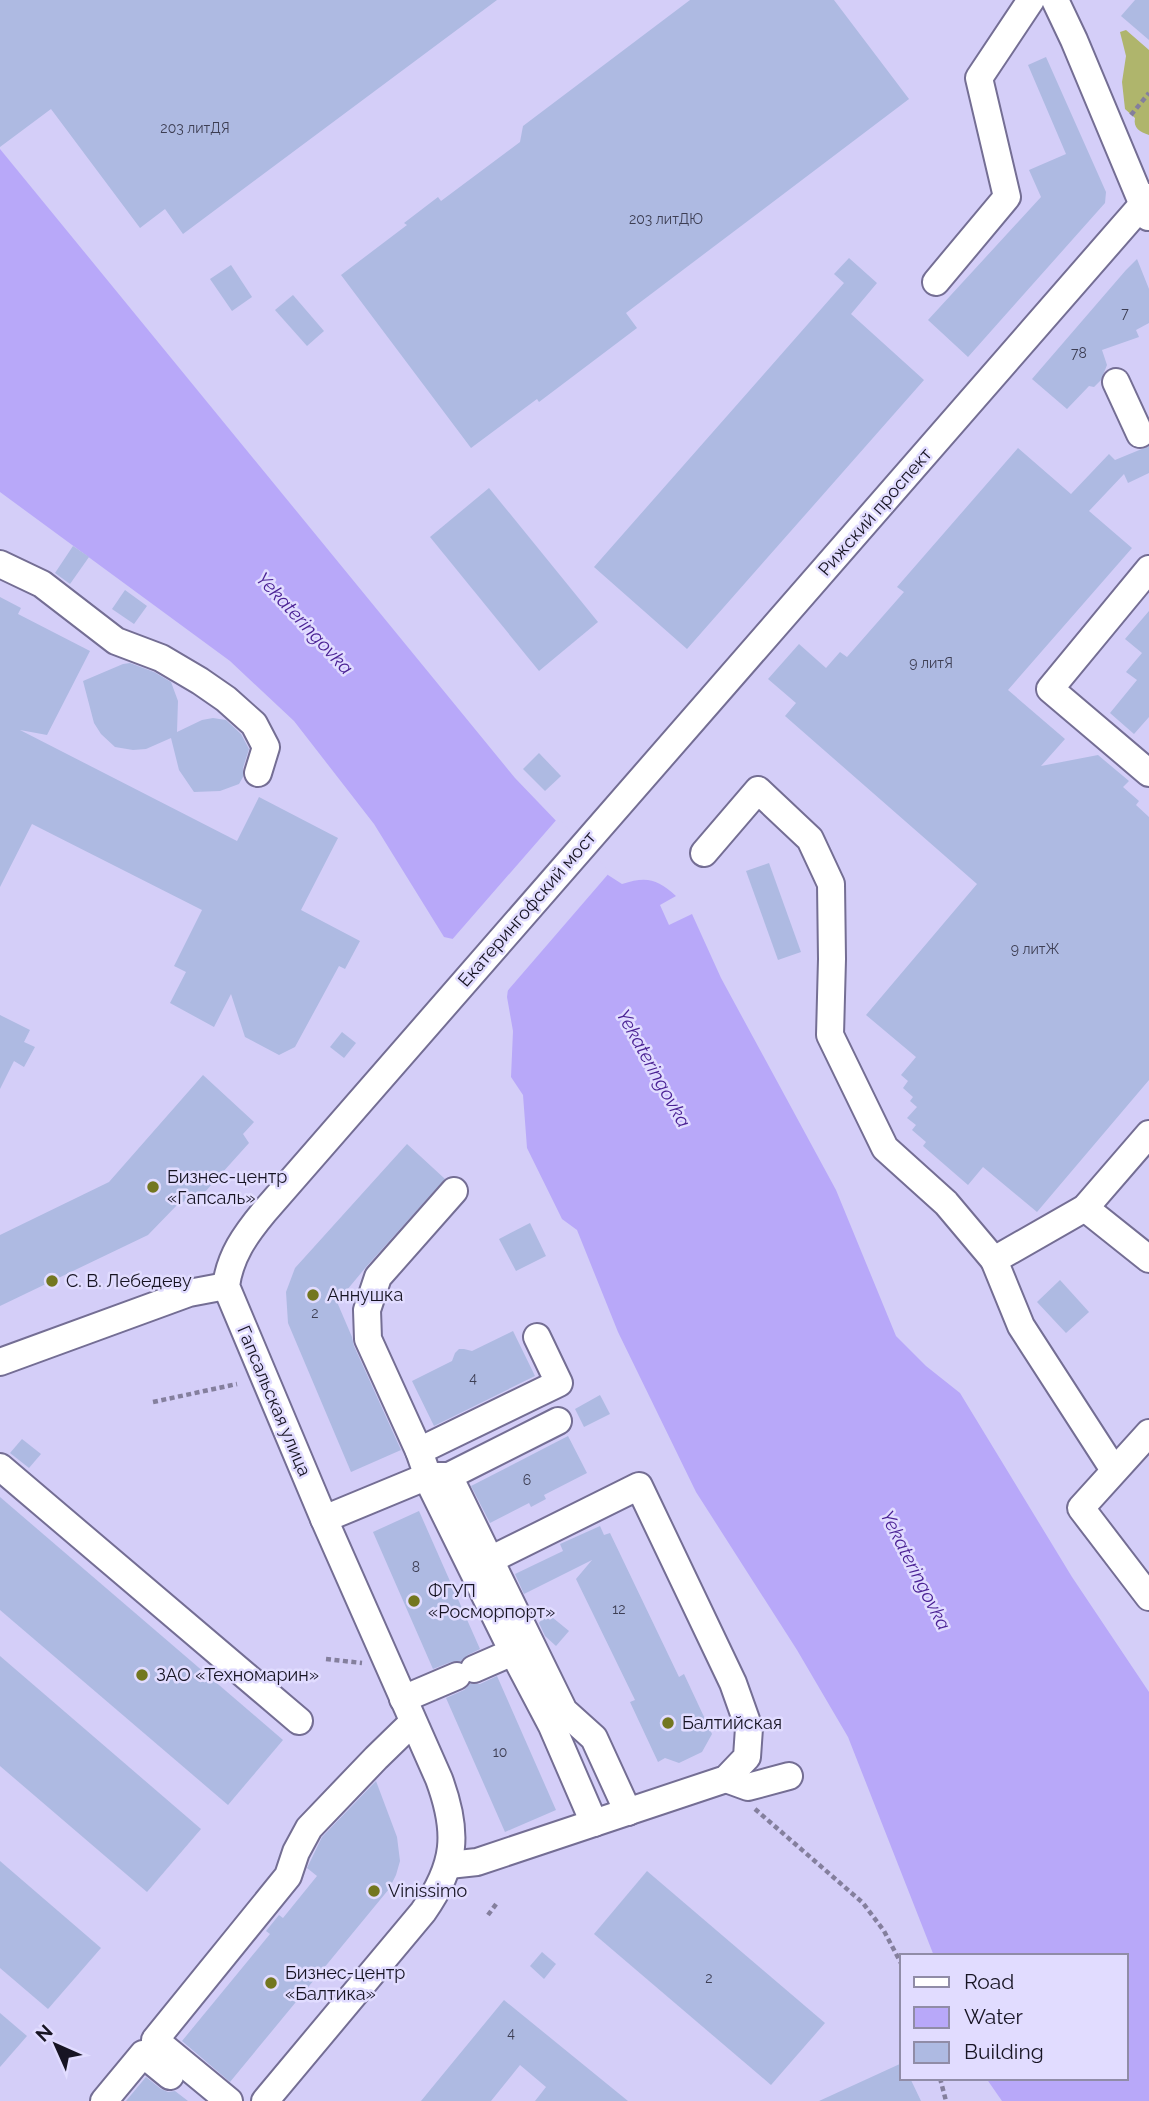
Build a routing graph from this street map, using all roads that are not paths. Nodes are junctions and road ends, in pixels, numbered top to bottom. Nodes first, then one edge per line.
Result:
1 (1031, 0) edge
2 (1055, 0) edge
3 (1147, 207) edge
4 (936, 282) dead end
5 (1116, 382) dead end
6 (1140, 434) dead end
7 (0, 564) edge
8 (1149, 569) edge
9 (258, 773) dead end
10 (1149, 773) edge
11 (599, 826) joint
12 (704, 853) dead end
13 (1149, 1134) edge
14 (454, 1191) dead end
15 (1085, 1208) junction
16 (1149, 1259) edge
17 (994, 1260) junction
18 (226, 1286) junction
19 (537, 1337) dead end
20 (0, 1362) edge
21 (558, 1421) dead end
22 (1149, 1433) edge
23 (419, 1451) junction
24 (0, 1466) edge
25 (1114, 1470) junction
26 (439, 1476) junction
27 (324, 1519) junction
28 (490, 1560) junction
29 (1149, 1597) edge
30 (513, 1651) junction
31 (408, 1711) junction
32 (299, 1721) dead end
33 (789, 1776) dead end
34 (726, 1779) junction
35 (628, 1812) junction
36 (594, 1823) junction
37 (449, 1865) junction
38 (104, 2101) edge
39 (201, 2101) edge
40 (229, 2101) edge
41 (265, 2101) edge

1 - 4 street
2 - 3 street
3 - 11 street, Рижский проспект
5 - 6 street
7 - 9 street
8 - 10 street
11 - 18 street, Екатерингофский мост
12 - 17 street
13 - 15 street
14 - 23 street
15 - 16 street
15 - 17 street
17 - 25 street
18 - 20 street
18 - 27 street, Гапсальская улица
19 - 23 street
21 - 26 street
22 - 25 street
23 - 26 street
24 - 32 street
25 - 29 street
26 - 27 street
26 - 28 street
26 - 30 street
27 - 31 street, Гапсальская улица
28 - 34 street
28 - 35 street
30 - 31 street
30 - 36 street
31 - 37 street, Гапсальская улица
31 - 40 street
33 - 34 street
34 - 35 street
35 - 36 street
36 - 37 street
37 - 41 street
38 - 39 street

